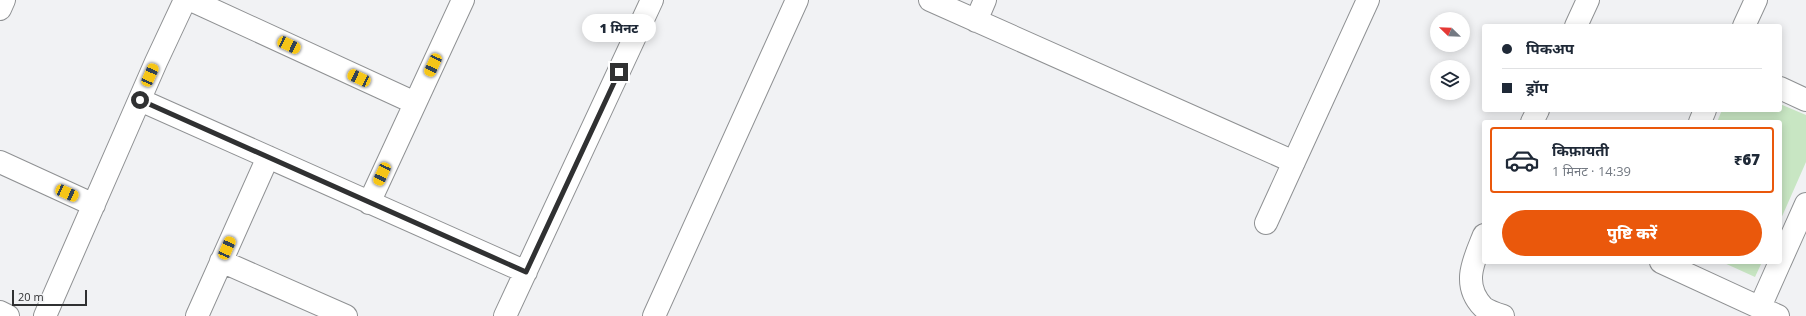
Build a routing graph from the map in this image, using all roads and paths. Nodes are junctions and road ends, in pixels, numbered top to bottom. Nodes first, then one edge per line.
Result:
1 (4, 0) edge
2 (185, 0) edge
3 (191, 0) edge
4 (463, 0) edge
5 (652, 0) edge
6 (797, 0) edge
7 (930, 0) edge
8 (985, 0) edge
9 (1368, 0) edge
10 (1588, 0) edge
11 (1756, 0) edge
12 (0, 9) edge
13 (976, 20) junction
14 (1577, 24) edge
15 (1745, 24) edge
16 (1782, 89) edge
17 (140, 100) junction
18 (1806, 100) edge
19 (415, 104) junction
20 (268, 157) junction
21 (0, 162) edge
22 (1294, 162) junction
23 (369, 203) junction
24 (1806, 204) edge
25 (94, 205) junction
26 (1266, 223) dead end
27 (1482, 240) edge
28 (1782, 258) edge
29 (221, 261) junction
30 (1665, 264) edge
31 (1780, 264) edge
32 (526, 272) junction
33 (0, 312) edge
34 (1769, 312) edge
35 (335, 314) edge
36 (8, 316) edge
37 (45, 316) edge
38 (197, 316) edge
39 (505, 316) edge
40 (654, 316) edge
41 (1503, 316) edge

1 - 12 street
2 - 17 street
3 - 19 street
4 - 19 street
5 - 32 street
6 - 40 street
7 - 13 street
8 - 13 street
9 - 22 street
10 - 14 street
11 - 15 street
13 - 22 street
16 - 18 street
17 - 20 street
17 - 25 street
19 - 23 street
20 - 23 street
20 - 29 street
21 - 25 street
22 - 26 street
23 - 32 street
24 - 28 street
25 - 37 street
27 - 41 street
29 - 35 street
29 - 38 street
30 - 34 street
31 - 34 street
32 - 39 street
33 - 36 street

